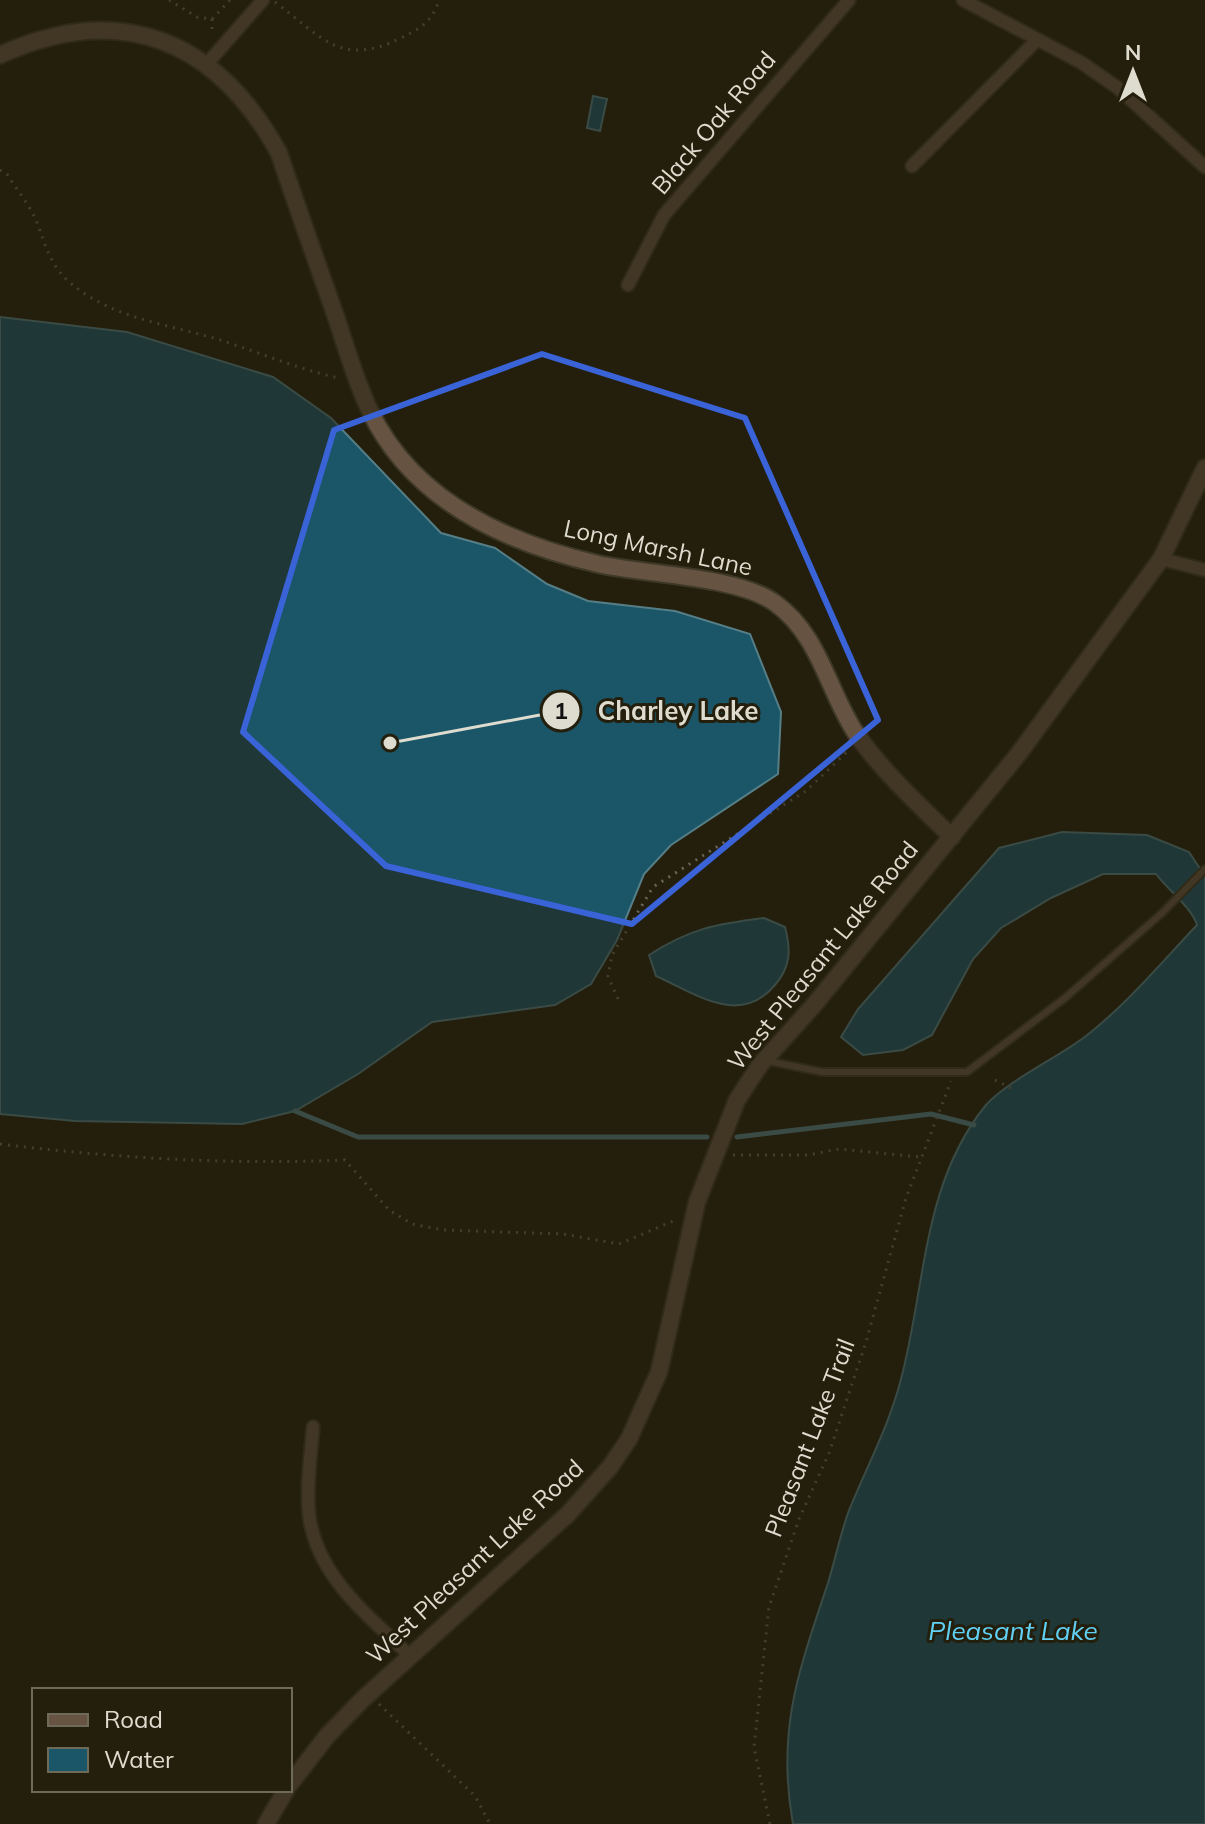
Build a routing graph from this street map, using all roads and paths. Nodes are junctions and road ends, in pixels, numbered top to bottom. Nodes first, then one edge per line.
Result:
1 (169, 0) edge
2 (230, 0) edge
3 (263, 0) edge
4 (272, 0) edge
5 (439, 0) edge
6 (849, 0) edge
7 (963, 0) edge
8 (84, 14) dead end
9 (147, 19) dead end
10 (1036, 41) junction
11 (0, 55) edge
12 (212, 58) junction
13 (912, 166) dead end
14 (1205, 167) edge
15 (0, 170) edge
16 (628, 285) dead end
17 (358, 382) junction
18 (1205, 468) edge
19 (1161, 559) junction
20 (1205, 570) edge
21 (861, 739) junction
22 (952, 837) junction
23 (1205, 869) edge
24 (618, 999) dead end
25 (765, 1060) junction
26 (954, 1074) junction
27 (995, 1080) dead end
28 (1013, 1089) dead end
29 (0, 1144) edge
30 (714, 1155) junction
31 (920, 1157) junction
32 (695, 1211) junction
33 (313, 1427) dead end
34 (410, 1656) junction
35 (369, 1694) junction
36 (292, 1781) edge
37 (285, 1792) edge
38 (266, 1824) edge
39 (490, 1824) edge
40 (770, 1824) edge

1 - 2 path
3 - 12 street
4 - 5 path
6 - 16 street, Black Oak Road
7 - 10 street
8 - 11 street
9 - 12 street
10 - 13 street
10 - 14 street
12 - 17 street, Long Marsh Lane
15 - 17 path
17 - 21 street, Long Marsh Lane
18 - 19 street, West Pleasant Lake Road
19 - 20 street
19 - 22 street, West Pleasant Lake Road
21 - 22 street, Long Marsh Lane
21 - 24 path
22 - 25 street, West Pleasant Lake Road
23 - 26 lane
25 - 26 lane
25 - 30 street, West Pleasant Lake Road
26 - 31 path, Pleasant Lake Trail
27 - 28 path
29 - 32 path
30 - 31 path
30 - 32 street, West Pleasant Lake Road
31 - 40 path, Pleasant Lake Trail
32 - 34 street, West Pleasant Lake Road
33 - 34 street
34 - 35 street, West Pleasant Lake Road
35 - 36 street, West Pleasant Lake Road
35 - 39 path
37 - 38 street

